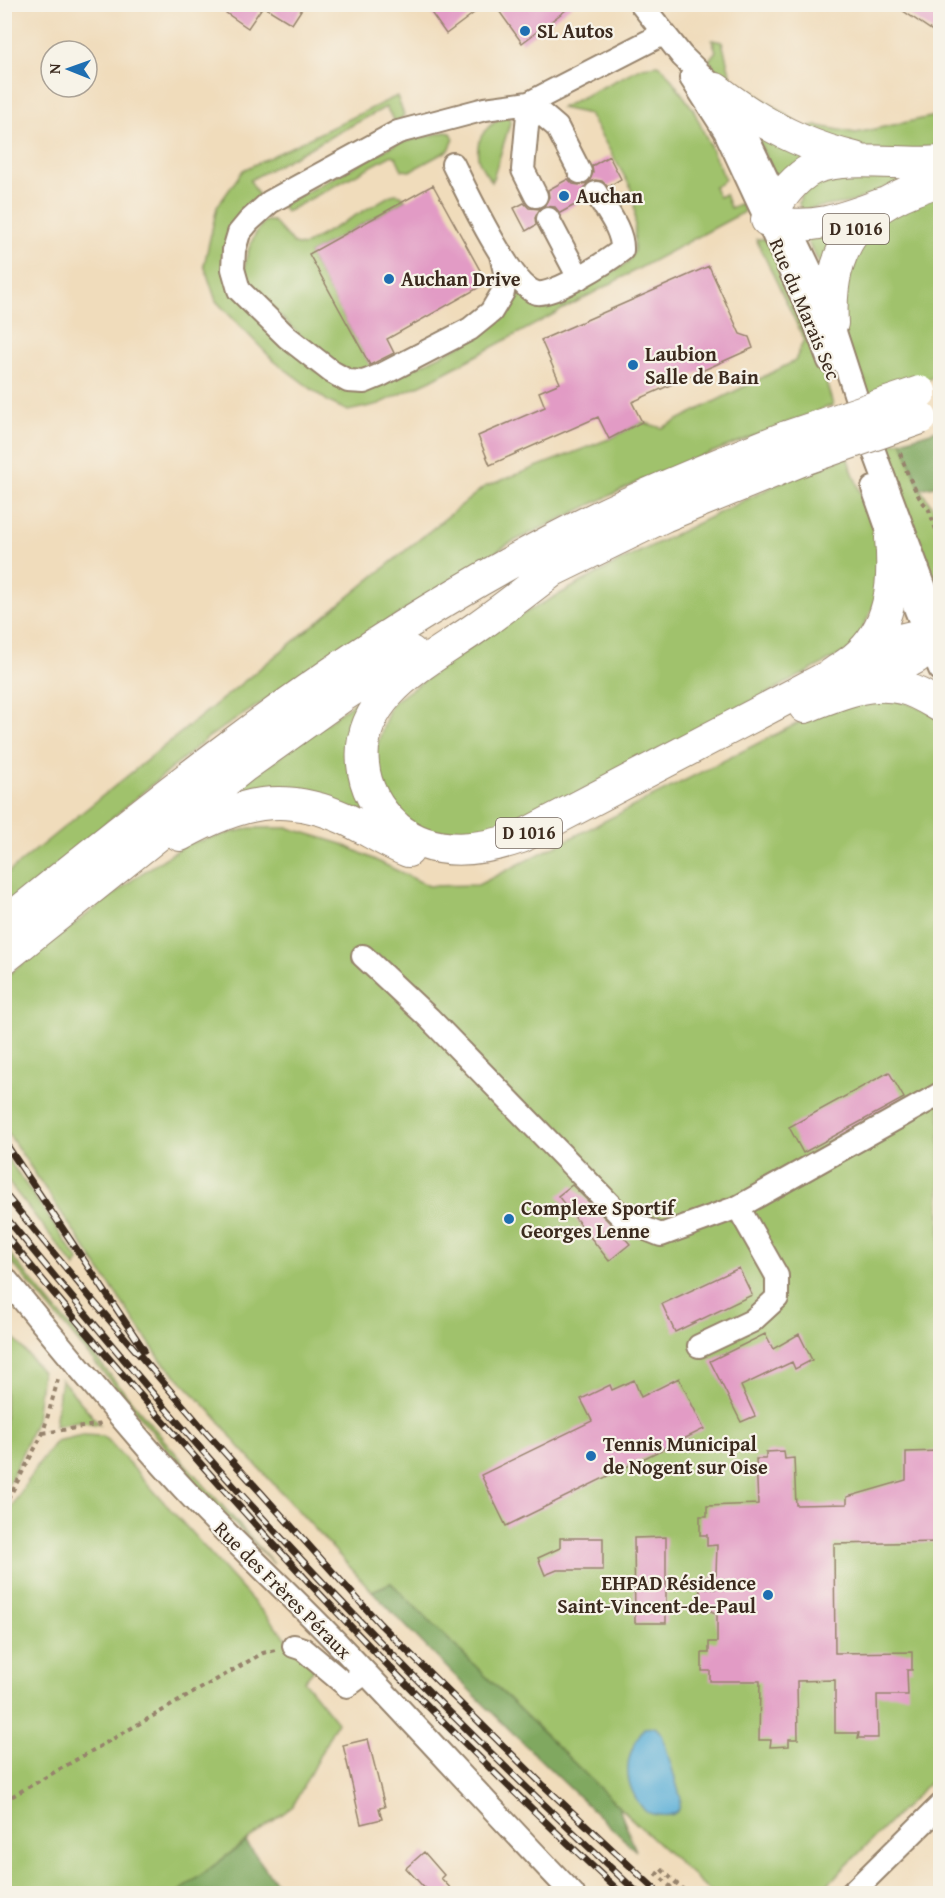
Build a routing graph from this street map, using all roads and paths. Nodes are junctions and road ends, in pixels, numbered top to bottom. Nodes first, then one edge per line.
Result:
1 (641, 4) edge
2 (663, 34) junction
3 (716, 89) junction
4 (529, 103) junction
5 (873, 162) junction
6 (940, 162) edge
7 (453, 164) dead end
8 (580, 172) dead end
9 (940, 181) edge
10 (596, 193) dead end
11 (536, 196) dead end
12 (882, 204) junction
13 (778, 216) junction
14 (548, 219) dead end
15 (501, 255) junction
16 (579, 278) junction
17 (832, 323) junction
18 (931, 402) edge
19 (795, 448) junction
20 (891, 538) junction
21 (556, 568) junction
22 (918, 591) junction
23 (936, 641) edge
24 (855, 659) junction
25 (940, 706) edge
26 (803, 707) junction
27 (89, 889) junction
28 (4, 924) edge
29 (363, 956) dead end
30 (4, 958) edge
31 (940, 1094) edge
32 (738, 1207) junction
33 (4, 1277) edge
34 (699, 1346) dead end
35 (66, 1352) junction
36 (940, 1390) edge
37 (940, 1420) edge
38 (124, 1421) junction
39 (43, 1433) junction
40 (4, 1507) edge
41 (294, 1646) joint
42 (365, 1673) junction
43 (4, 1801) edge
44 (940, 1806) edge
45 (573, 1893) edge
46 (678, 1893) edge
47 (688, 1893) edge
48 (852, 1893) edge

1 - 2 street, Rue du Marais Sec
2 - 3 street, Rue du Marais Sec
2 - 4 street
2 - 13 street, Rue du Marais Sec
3 - 5 highway
3 - 13 street, Rue du Marais Sec
4 - 8 street
4 - 11 street
4 - 15 street
5 - 6 highway
5 - 13 highway
7 - 15 street
9 - 12 highway, D 1016
10 - 16 street
12 - 13 highway, D 1016
12 - 17 highway, D 1016
13 - 17 street, Rue du Marais Sec
13 - 20 street, Rue du Marais Sec
14 - 16 street
15 - 16 street
17 - 22 street, Rue du Marais Sec
18 - 19 highway, D 1016, bridge
19 - 21 highway, D 1016
19 - 28 highway, D 1016
20 - 22 street, Rue du Marais Sec
20 - 24 highway, D 1016
21 - 24 highway, D 1016
21 - 27 highway, D 1016
22 - 23 street
23 - 24 highway, D 1016
23 - 26 highway, D 1016
25 - 26 highway, D 1016
26 - 27 highway, D 1016
27 - 30 highway, D 1016
29 - 32 street
31 - 32 street
32 - 34 street
33 - 35 street, Rue des Frères Péraux
35 - 38 street, Rue des Frères Péraux
35 - 39 path
36 - 37 path
38 - 39 path
38 - 42 street, Rue des Frères Péraux
39 - 40 path
41 - 42 street
41 - 43 path
42 - 45 street, Rue des Frères Péraux
44 - 48 street
46 - 47 path

